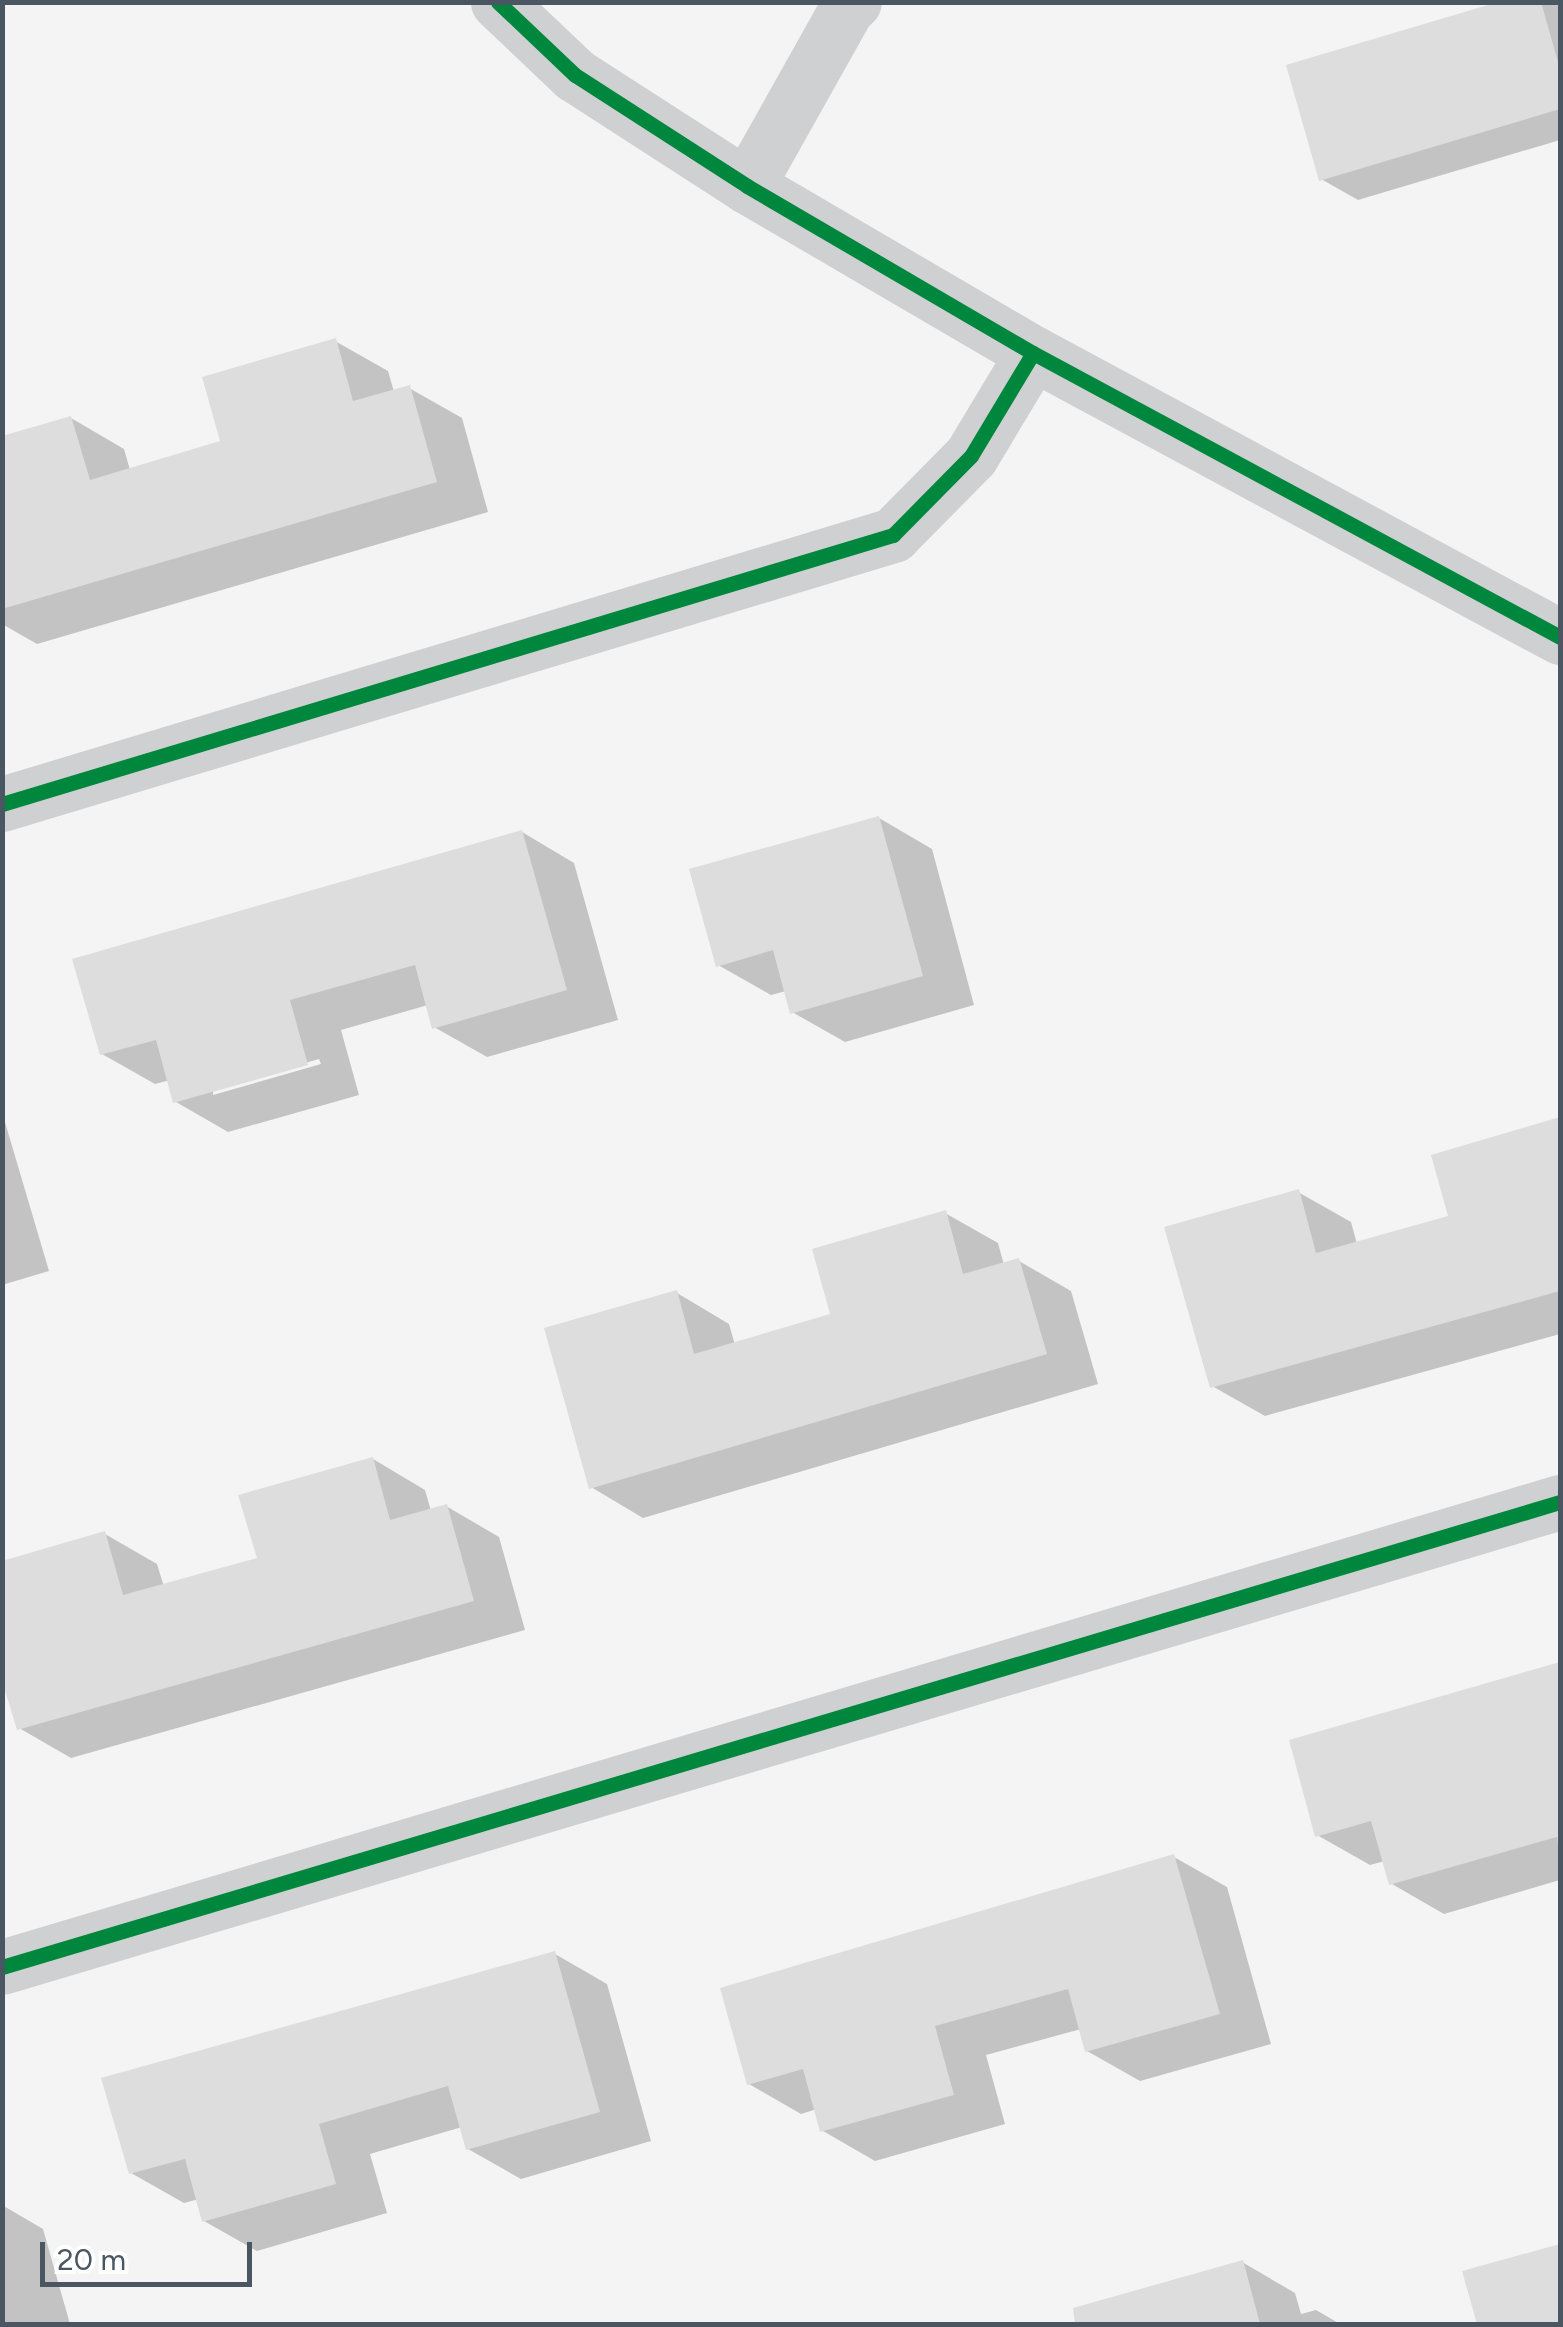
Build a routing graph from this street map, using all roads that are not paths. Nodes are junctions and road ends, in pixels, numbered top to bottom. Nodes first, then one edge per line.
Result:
1 (498, 2) edge
2 (854, 2) edge
3 (747, 186) junction
4 (1033, 353) junction
5 (1560, 636) edge
6 (2, 804) edge
7 (1560, 1502) edge
8 (2, 1968) edge

1 - 3 street
2 - 3 street
3 - 4 street
4 - 5 street
4 - 6 street
7 - 8 street

